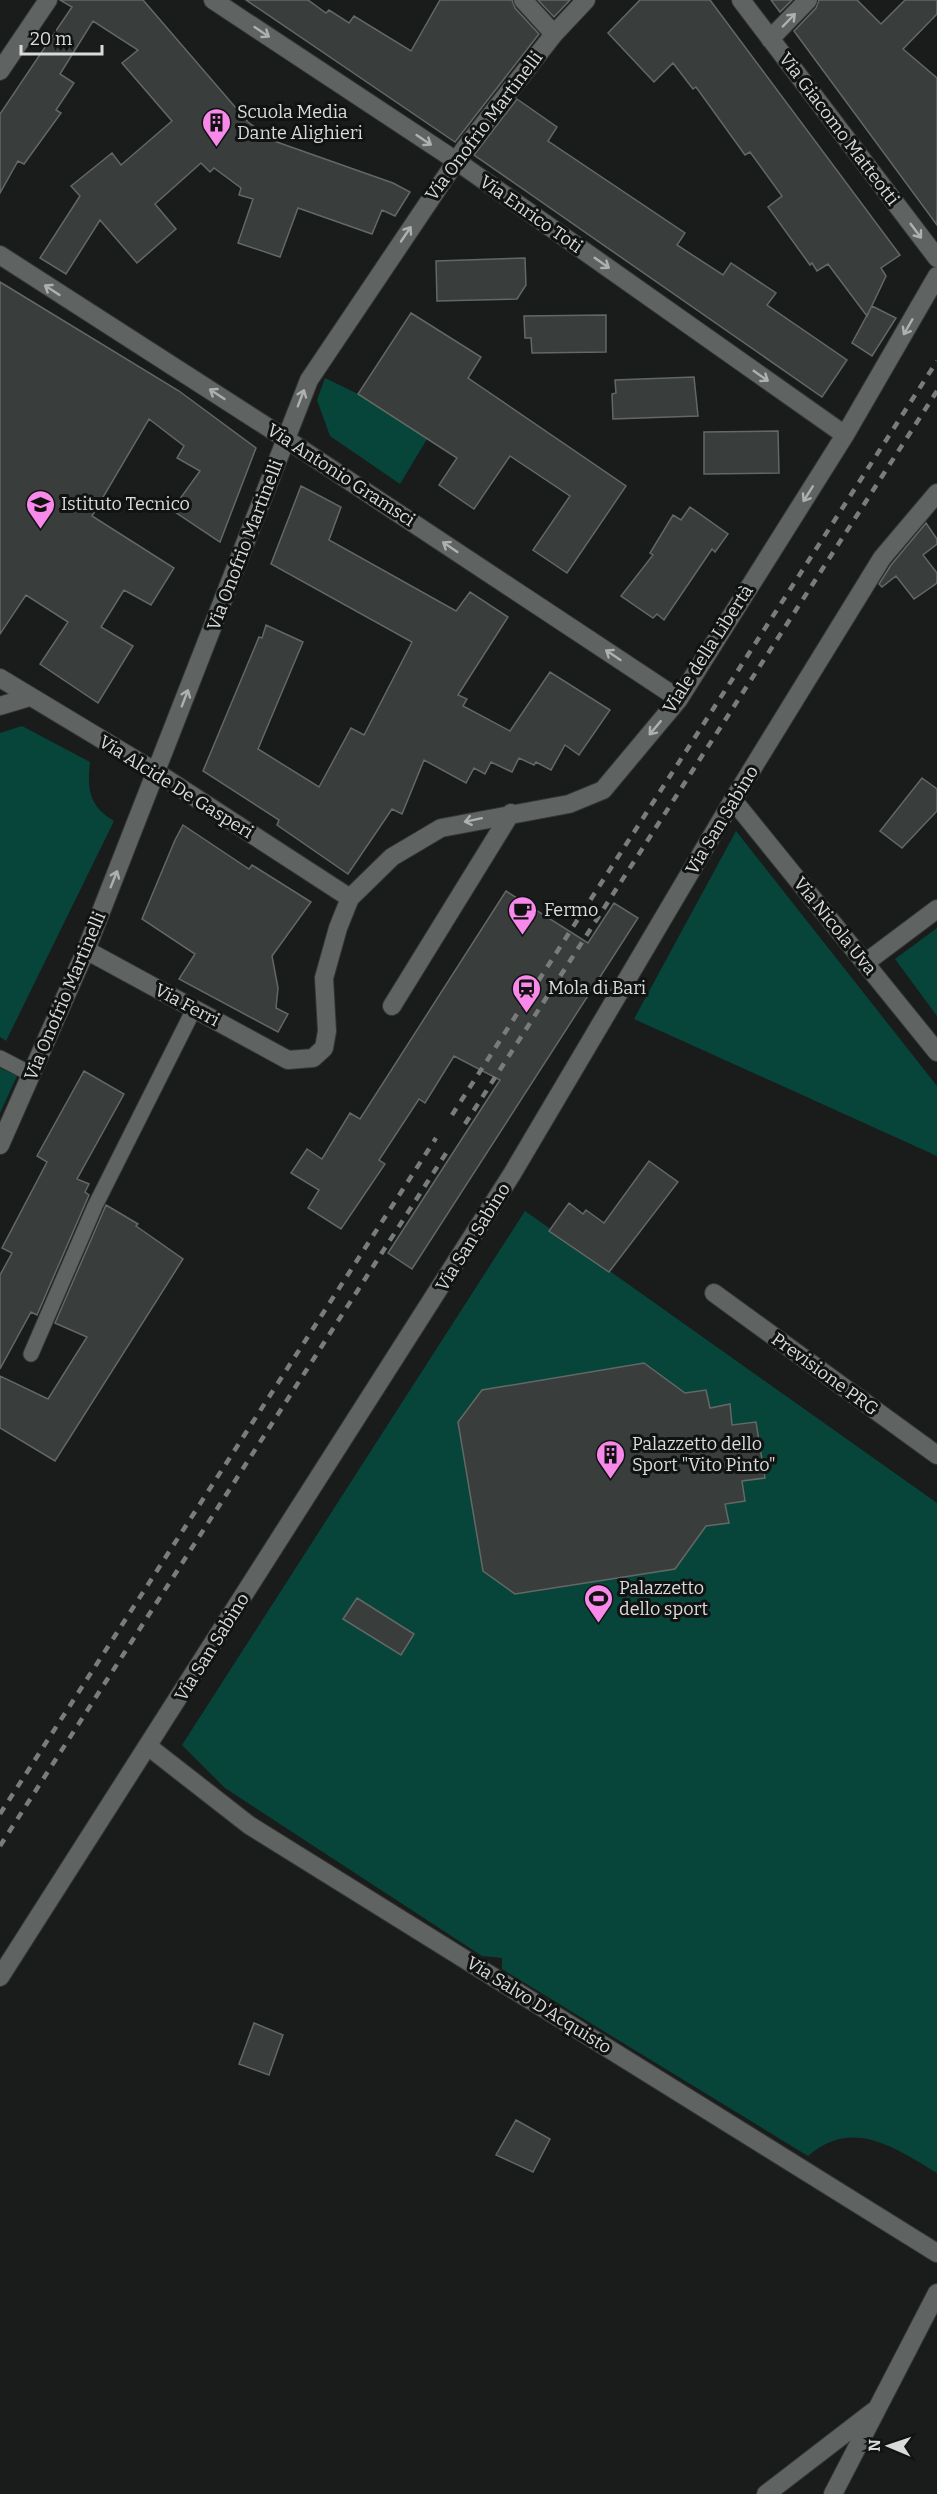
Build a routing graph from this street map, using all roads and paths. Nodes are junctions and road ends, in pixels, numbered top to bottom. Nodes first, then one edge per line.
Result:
1 (48, 0) edge
2 (213, 0) edge
3 (523, 0) edge
4 (586, 0) edge
5 (741, 0) edge
6 (808, 0) edge
7 (554, 34) junction
8 (770, 39) junction
9 (0, 71) edge
10 (455, 160) junction
11 (0, 255) edge
12 (937, 258) edge
13 (937, 276) edge
14 (845, 435) junction
15 (286, 439) junction
16 (937, 493) edge
17 (0, 678) edge
18 (30, 697) junction
19 (679, 699) junction
20 (0, 706) edge
21 (156, 772) junction
22 (733, 801) junction
23 (511, 813) junction
24 (350, 898) junction
25 (937, 909) edge
26 (86, 950) junction
27 (866, 963) junction
28 (392, 1006) dead end
29 (194, 1009) junction
30 (937, 1052) edge
31 (0, 1058) edge
32 (288, 1060) joint
33 (31, 1074) junction
34 (0, 1145) edge
35 (714, 1293) dead end
36 (31, 1354) dead end
37 (937, 1455) edge
38 (148, 1747) junction
39 (0, 1977) edge
40 (937, 2253) edge
41 (937, 2293) edge
42 (880, 2406) junction
43 (766, 2494) edge
44 (833, 2494) edge

1 - 9 street
2 -> 10 street, Via Enrico Toti
3 - 7 street
4 - 7 street, Via Onofrio Martinelli
5 - 8 street, Via Giacomo Matteotti
8 -> 6 street
7 - 10 street, Via Onofrio Martinelli
8 -> 12 street, Via Giacomo Matteotti
10 -> 14 street, Via Enrico Toti
15 -> 10 street, Via Onofrio Martinelli
15 -> 11 street, Via Antonio Gramsci
13 -> 14 street, Viale della Libertà
14 -> 19 street, Viale della Libertà
19 -> 15 street, Via Antonio Gramsci
21 -> 15 street, Via Onofrio Martinelli
16 - 22 street, Via San Sabino
17 - 18 street, Via Alcide De Gasperi
18 - 20 street
18 - 21 street, Via Alcide De Gasperi
19 -> 23 street, Viale della Libertà
21 - 24 street, Via Alcide De Gasperi
26 -> 21 street, Via Onofrio Martinelli
22 - 27 street, Via Nicola Uva
22 - 38 street, Via San Sabino
23 -> 24 street, Viale della Libertà
23 - 28 street
24 - 32 street, Viale della Libertà
25 - 27 street
26 - 29 street, Via Ferri
26 - 33 street, Via Onofrio Martinelli
27 - 30 street, Via Nicola Uva
29 - 32 street, Via Ferri
29 - 36 lane
31 - 33 lane
33 - 34 street, Via Onofrio Martinelli
35 - 37 street, Previsione PRG
38 - 39 street, Via San Sabino
38 - 40 street, Via Salvo D'Acquisto
41 - 42 street
42 - 43 street
42 - 44 street

